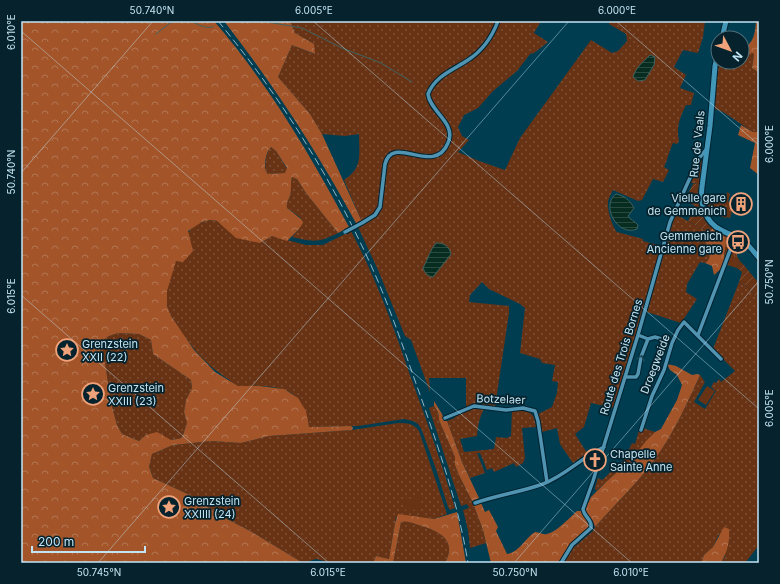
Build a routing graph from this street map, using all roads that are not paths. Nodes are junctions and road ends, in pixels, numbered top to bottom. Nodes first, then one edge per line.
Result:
1 (498, 21) edge
2 (715, 70) edge
3 (707, 149) junction
4 (345, 232) dead end
5 (736, 237) junction
6 (759, 258) edge
7 (638, 335) junction
8 (698, 335) junction
9 (648, 339) junction
10 (665, 340) dead end
11 (721, 359) dead end
12 (625, 376) junction
13 (445, 418) dead end
14 (641, 430) dead end
15 (604, 447) junction
16 (547, 482) junction
17 (475, 503) dead end
18 (561, 563) edge

1 - 4 street, bridge
2 - 3 main road, Rue de Vaals
3 - 5 main road, Rue de Vaals
3 - 7 street, Route des Trois Bornes
5 - 6 main road, Rue de Vaals
5 - 8 street
7 - 9 street
7 - 12 street, Route des Trois Bornes
8 - 11 street, Droegweide
8 - 14 street, Droegweide
9 - 10 street
12 -> 9 street
12 - 15 street, Route des Trois Bornes
13 - 16 street, Botzelaer
15 - 16 street
15 - 18 street, Route des Trois Bornes
16 - 17 street

